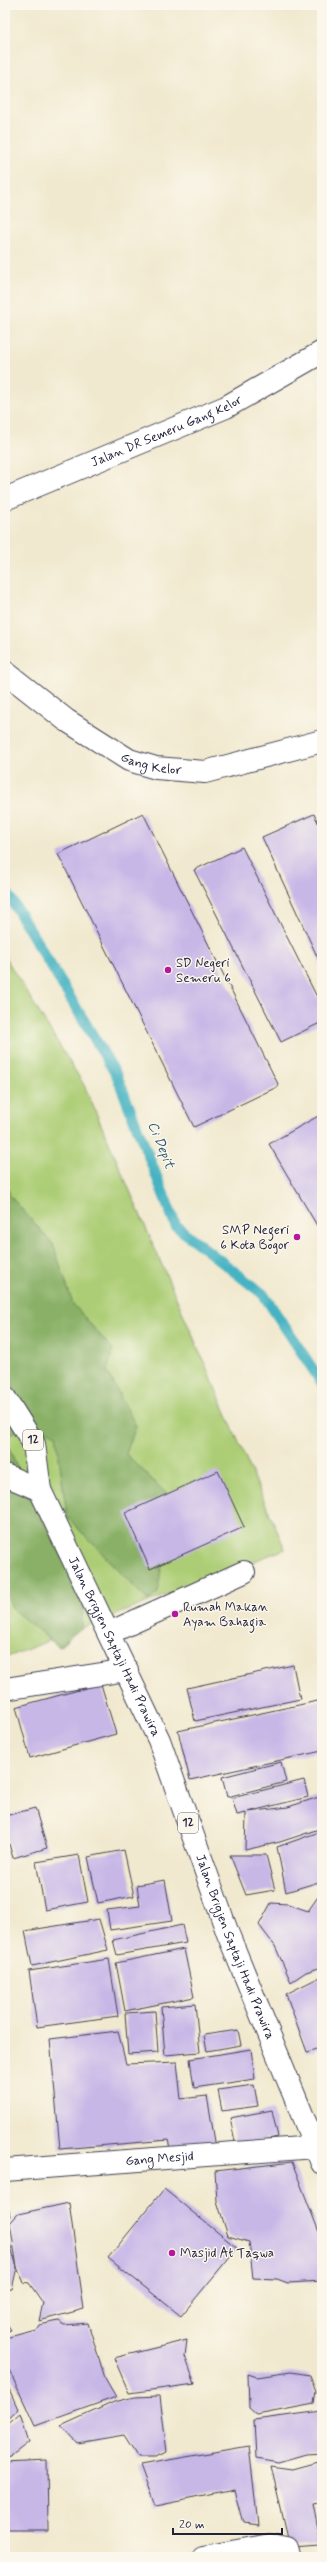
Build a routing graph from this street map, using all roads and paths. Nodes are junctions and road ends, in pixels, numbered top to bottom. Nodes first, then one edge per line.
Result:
1 (322, 352) edge
2 (5, 499) edge
3 (5, 672) edge
4 (322, 741) edge
5 (5, 1398) edge
6 (5, 1475) edge
7 (40, 1490) junction
8 (244, 1572) dead end
9 (109, 1633) junction
10 (127, 1670) junction
11 (5, 1689) edge
12 (318, 2155) edge
13 (5, 2170) edge
14 (204, 2557) edge
15 (289, 2557) edge

1 - 2 street, Jalan DR Semeru Gang Kelor
3 - 4 street, Gang Kelor
5 - 7 street, 12
6 - 7 street
7 - 9 street, Jalan Brigjen Saptaji Hadi Prawira / 12
8 - 9 street
9 - 10 street, Jalan Brigjen Saptaji Hadi Prawira / 12
10 - 11 street
10 - 12 street, Jalan Brigjen Saptaji Hadi Prawira / 12
12 - 13 street, Gang Mesjid
14 - 15 street

